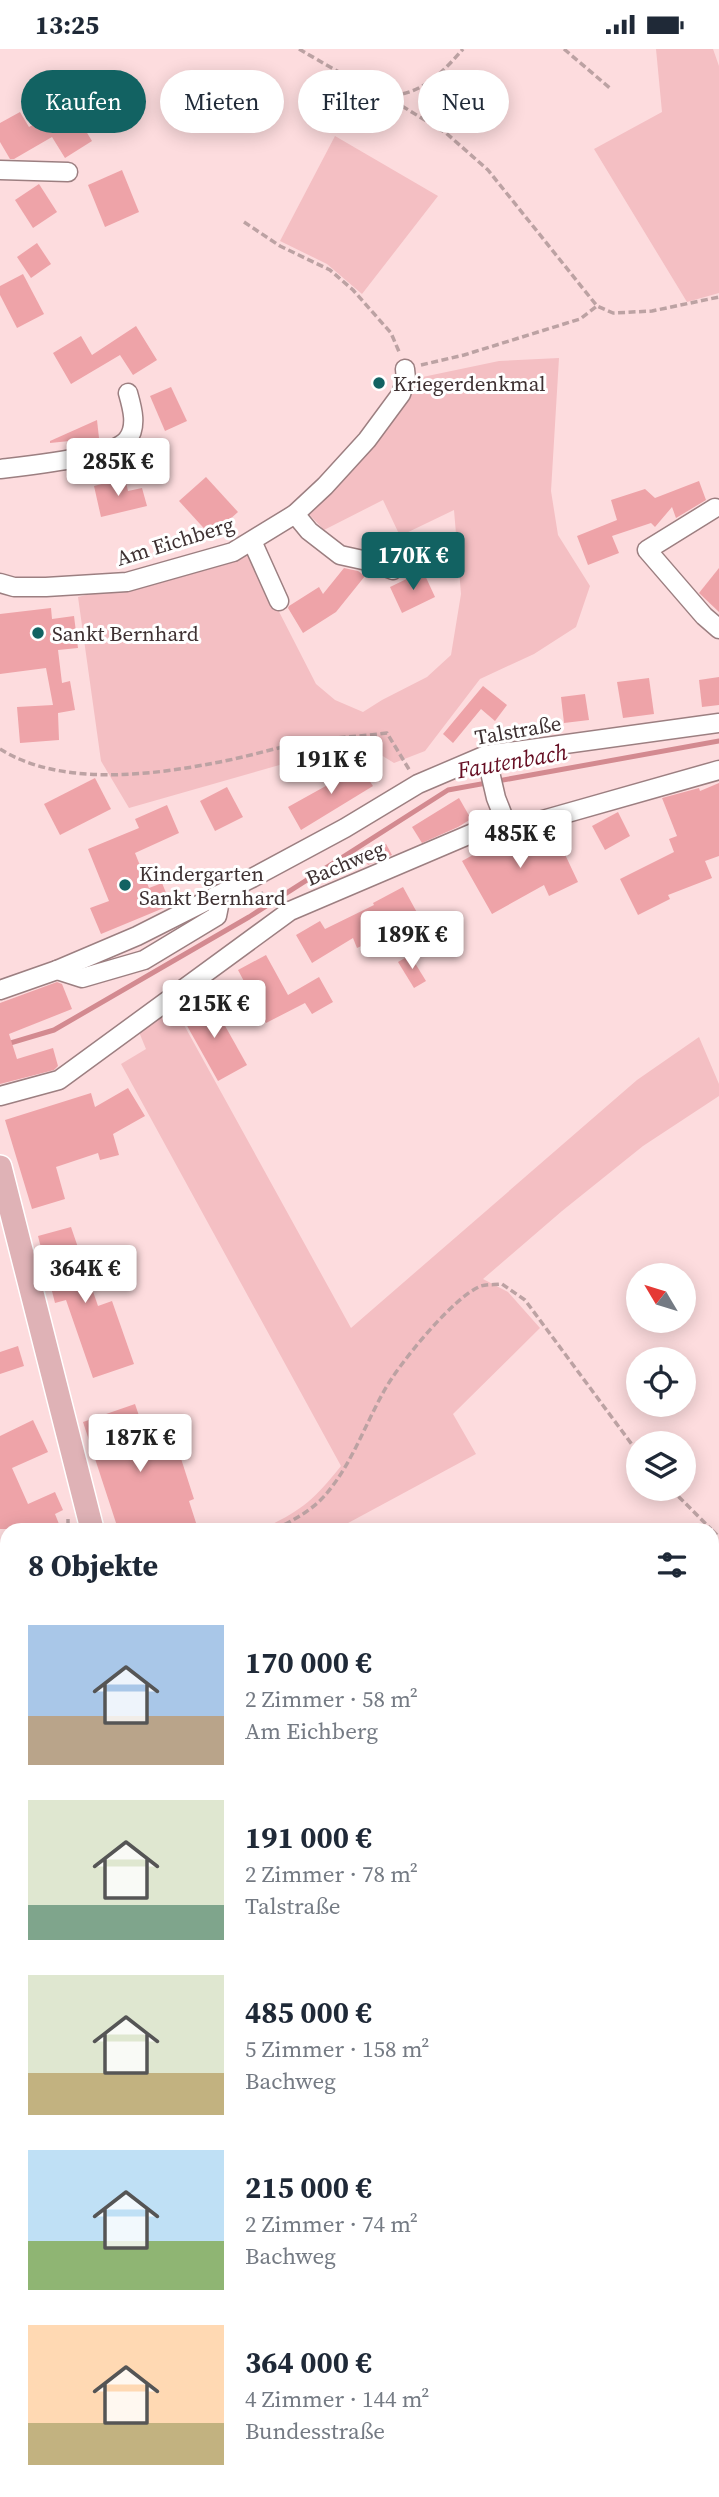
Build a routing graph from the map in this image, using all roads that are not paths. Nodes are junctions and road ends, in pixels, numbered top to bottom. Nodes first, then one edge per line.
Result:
1 (0, 170) edge
2 (68, 172) dead end
3 (405, 369) road end
4 (128, 393) dead end
5 (0, 468) edge
6 (715, 508) dead end
7 (295, 514) junction
8 (252, 541) junction
9 (393, 571) dead end
10 (0, 583) edge
11 (279, 601) dead end
12 (719, 629) edge
13 (719, 723) edge
14 (486, 755) junction
15 (719, 770) edge
16 (507, 826) junction
17 (0, 990) edge
18 (0, 1096) edge
19 (0, 1167) edge
20 (90, 1523) edge

1 - 2 street
3 - 7 street, Am Eichberg
4 - 5 street
6 - 12 street
7 - 8 street, Am Eichberg
7 - 9 street
8 - 10 street, Am Eichberg
8 - 11 street
13 - 14 street, Talstraße
14 - 16 street
14 - 17 street, Talstraße
15 - 16 street, Bachweg
16 - 18 street, Bachweg
19 - 20 main road

